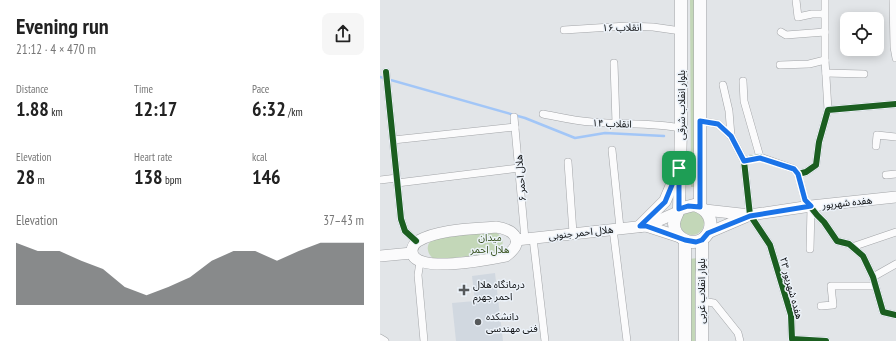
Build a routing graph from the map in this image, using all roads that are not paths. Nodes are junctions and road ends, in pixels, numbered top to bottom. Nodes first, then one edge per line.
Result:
1 (681, 0) edge
2 (700, 0) edge
3 (796, 0) edge
4 (825, 0) edge
5 (893, 0) edge
6 (824, 14) junction
7 (564, 30) dead end
8 (681, 31) junction
9 (781, 32) dead end
10 (824, 32) junction
11 (896, 58) edge
12 (825, 60) junction
13 (614, 63) dead end
14 (780, 65) dead end
15 (386, 72) dead end
16 (826, 73) junction
17 (864, 74) dead end
18 (743, 80) dead end
19 (723, 85) dead end
20 (388, 94) junction
21 (380, 95) edge
22 (896, 104) edge
23 (828, 110) junction
24 (543, 114) dead end
25 (514, 117) dead end
26 (700, 121) junction
27 (616, 123) junction
28 (515, 127) junction
29 (681, 128) junction
30 (731, 136) junction
31 (896, 137) edge
32 (393, 140) junction
33 (876, 146) dead end
34 (612, 150) dead end
35 (760, 158) junction
36 (744, 161) junction
37 (568, 162) dead end
38 (519, 168) junction
39 (679, 168) junction
40 (798, 174) junction
41 (896, 174) edge
42 (886, 175) dead end
43 (380, 180) edge
44 (397, 181) junction
45 (896, 198) edge
46 (811, 206) junction
47 (703, 209) junction
48 (678, 211) junction
49 (750, 216) junction
50 (643, 226) junction
51 (617, 228) junction
52 (896, 232) edge
53 (573, 233) junction
54 (705, 237) junction
55 (525, 239) junction
56 (682, 239) junction
57 (416, 241) junction
58 (852, 247) junction
59 (810, 249) dead end
60 (412, 254) junction
61 (380, 256) edge
62 (420, 262) junction
63 (896, 264) edge
64 (873, 277) junction
65 (875, 286) junction
66 (701, 301) junction
67 (821, 306) dead end
68 (896, 315) edge
69 (380, 338) edge
70 (789, 340) edge
71 (385, 341) edge
72 (424, 341) edge
73 (545, 341) edge
74 (627, 341) edge
75 (685, 341) edge
76 (702, 341) edge
77 (740, 341) edge
78 (826, 341) edge

1 - 8 main road, بلوار انقلاب شرقی
2 - 26 main road, بلوار انقلاب شرقی
3 - 6 street
4 - 6 street
5 - 11 street
6 - 10 street
7 - 8 street, انقلاب ۱۶
8 - 29 main road, بلوار انقلاب شرقی
9 - 10 street
10 - 12 street
12 - 14 street
12 - 16 street
13 - 27 street
15 - 20 street
16 - 17 street
16 - 23 street
18 - 35 street
19 - 30 street
20 - 21 street
20 - 32 street
22 - 23 street
23 - 40 street
24 - 27 street, انقلاب ۱۴
25 - 28 street, هلال احمر ۶
26 - 30 street
26 - 47 main road, بلوار انقلاب شرقی
27 - 29 street, انقلاب ۱۴
28 - 32 street
28 - 38 street, هلال احمر ۶
29 - 39 main road, بلوار انقلاب شرقی
30 - 36 street
31 - 33 street
32 - 44 street
34 - 51 street
35 - 36 street
35 - 40 street
36 - 49 street
37 - 53 street
38 - 44 street
38 - 55 street, هلال احمر ۶
39 - 48 main road, بلوار انقلاب شرقی
39 - 50 main road
40 - 46 street
41 - 42 street
43 - 44 street
44 - 57 street
45 - 46 main road, هفده شهریور
46 - 49 main road, هفده شهریور
46 - 58 street
46 - 59 street
47 - 48 main road
47 - 49 main road, هفده شهریور
47 - 54 main road
48 - 50 main road, هلال احمر جنوبی
48 - 56 main road
49 - 54 main road, هفده شهریور
49 - 70 street, هفده شهریور ۲۳
50 - 51 main road, هلال احمر جنوبی
50 - 56 main road, هلال احمر جنوبی
51 - 53 main road, هلال احمر جنوبی
51 - 74 street
52 - 58 street
53 - 55 main road, هلال احمر جنوبی
54 - 56 main road
54 - 66 main road, بلوار انقلاب غربی
55 - 57 main road
55 - 62 main road
55 - 73 street, هلال احمر ۶
56 - 75 main road, بلوار انقلاب غربی
57 - 60 main road
58 - 64 street
60 - 61 main road
60 - 62 main road
62 - 72 street
63 - 64 street
64 - 65 street
65 - 67 street
65 - 68 street
66 - 76 main road, بلوار انقلاب غربی
66 - 77 street
69 - 71 street
70 - 78 street, هفده شهریور ۲۳

